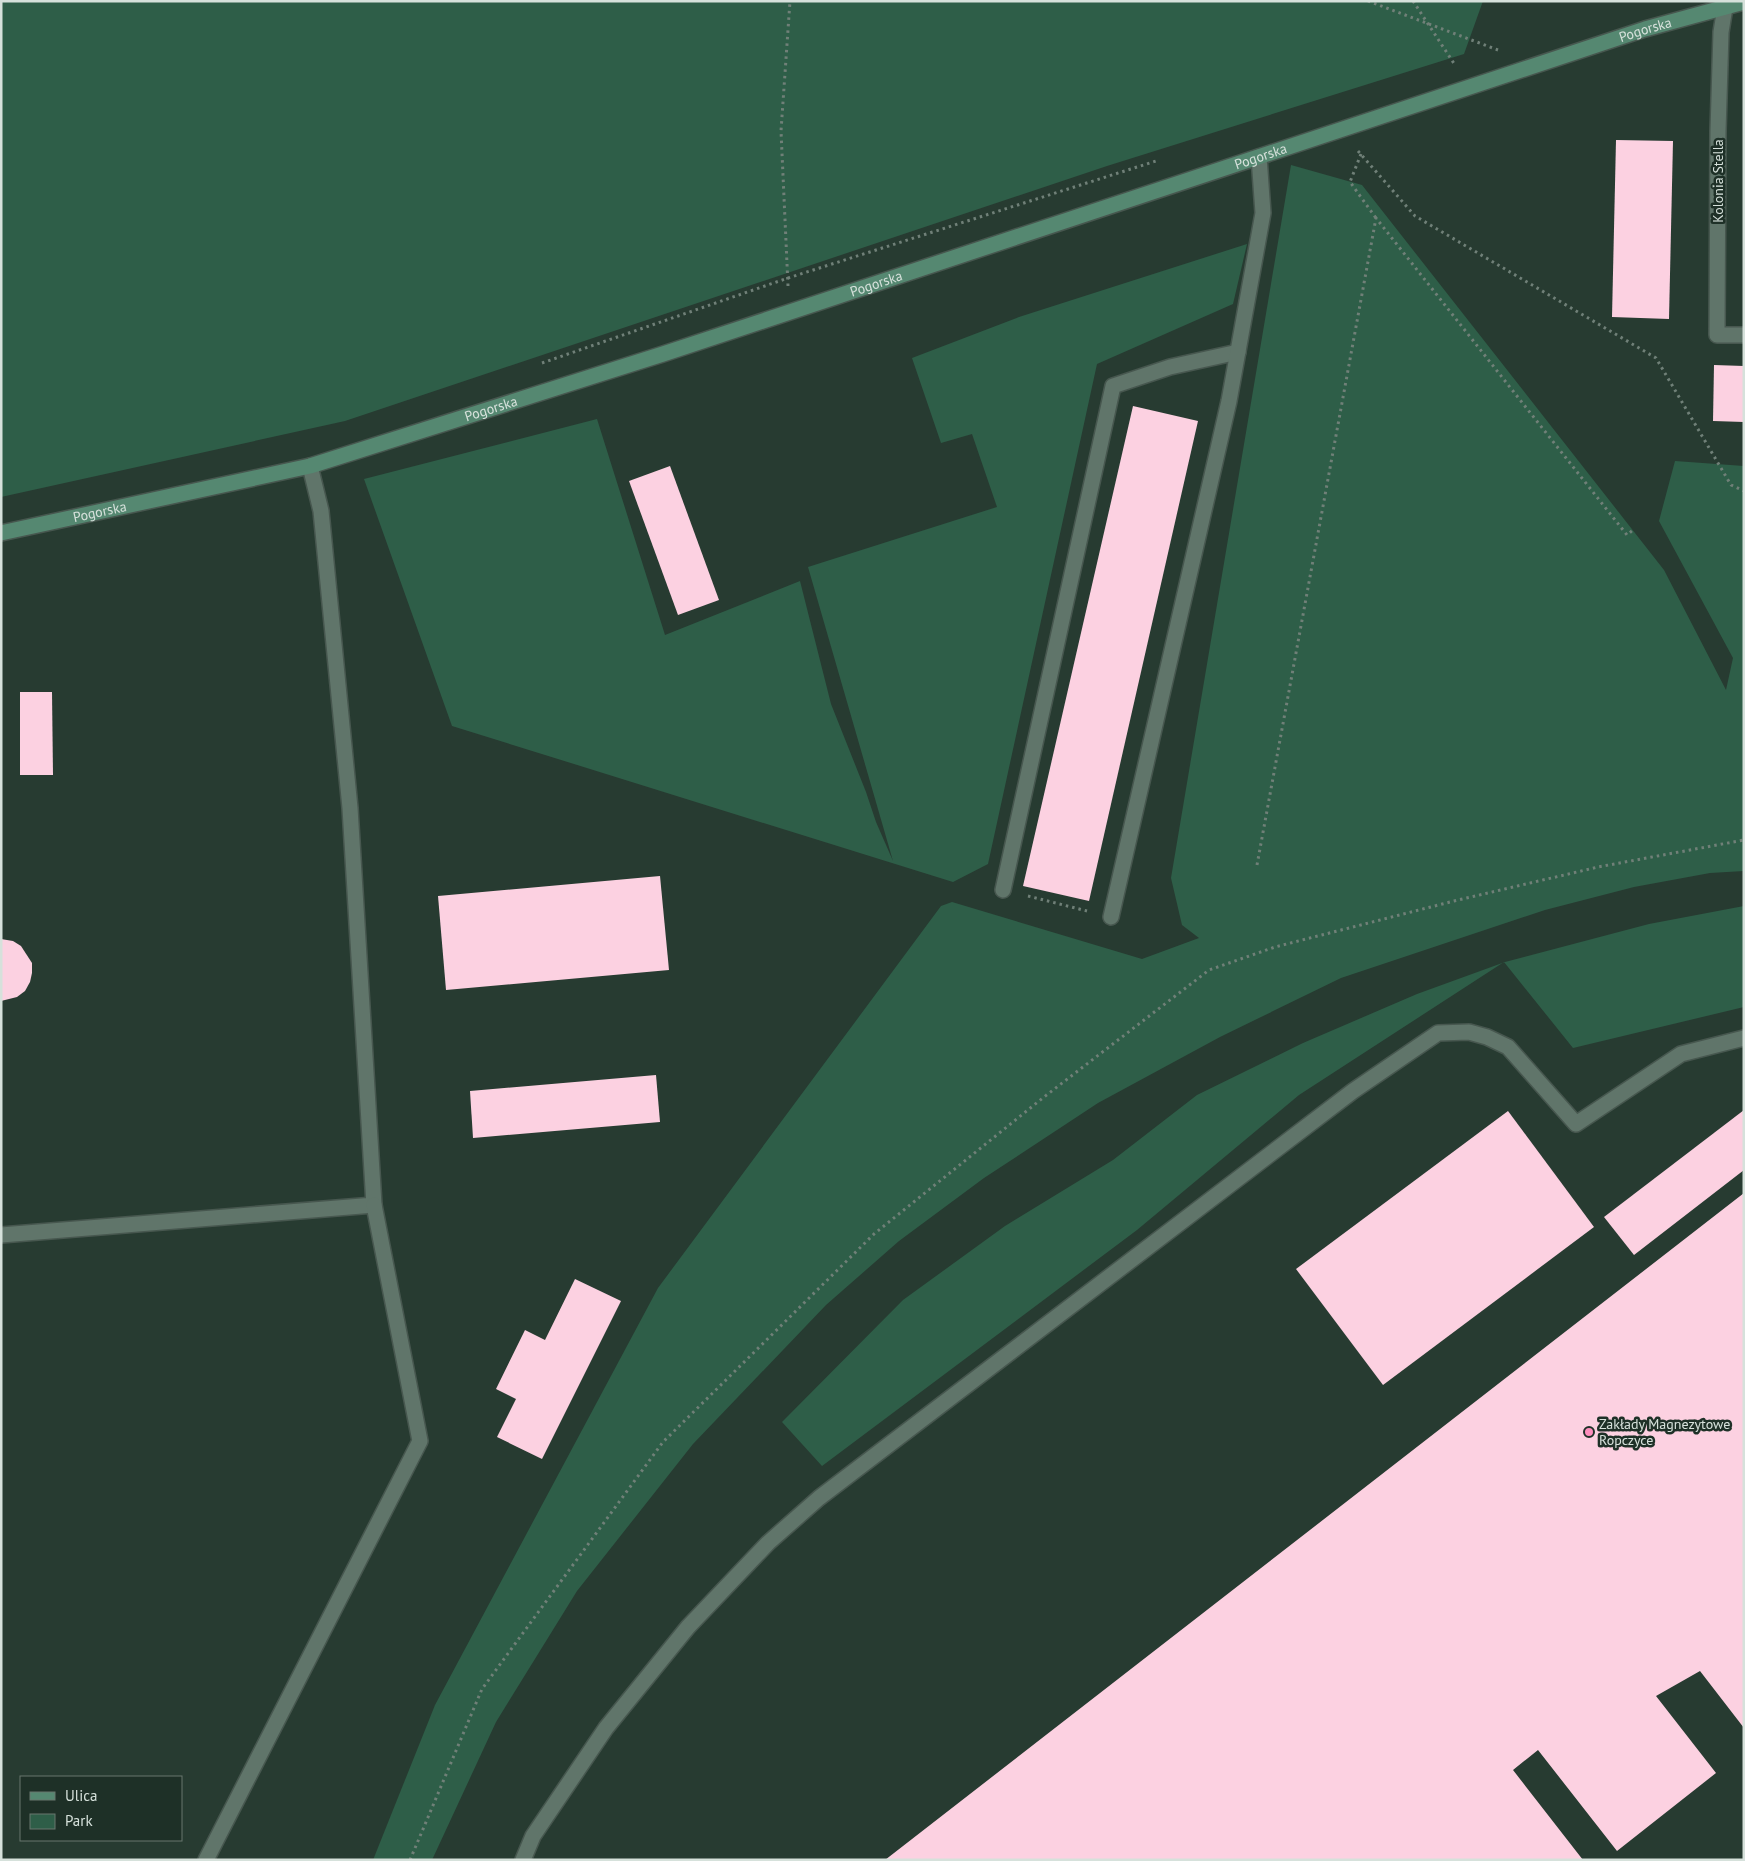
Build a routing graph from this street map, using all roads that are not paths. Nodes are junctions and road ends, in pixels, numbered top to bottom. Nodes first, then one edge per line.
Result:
1 (1744, 2) edge
2 (1726, 3) edge
3 (1259, 156) junction
4 (1744, 335) edge
5 (1238, 352) junction
6 (310, 466) junction
7 (1, 534) edge
8 (1003, 890) road end
9 (1112, 917) road end
10 (1744, 1038) edge
11 (374, 1206) junction
12 (1, 1235) edge
13 (206, 1860) edge
14 (523, 1860) edge

1 - 2 street, Pogorska
2 - 3 street, Pogorska
2 - 4 street, Kolonia Stella
3 - 5 street
3 - 6 street, Pogorska
5 - 8 street
5 - 9 street
6 - 7 street, Pogorska
6 - 11 street
10 - 14 street
11 - 12 street
11 - 13 street

